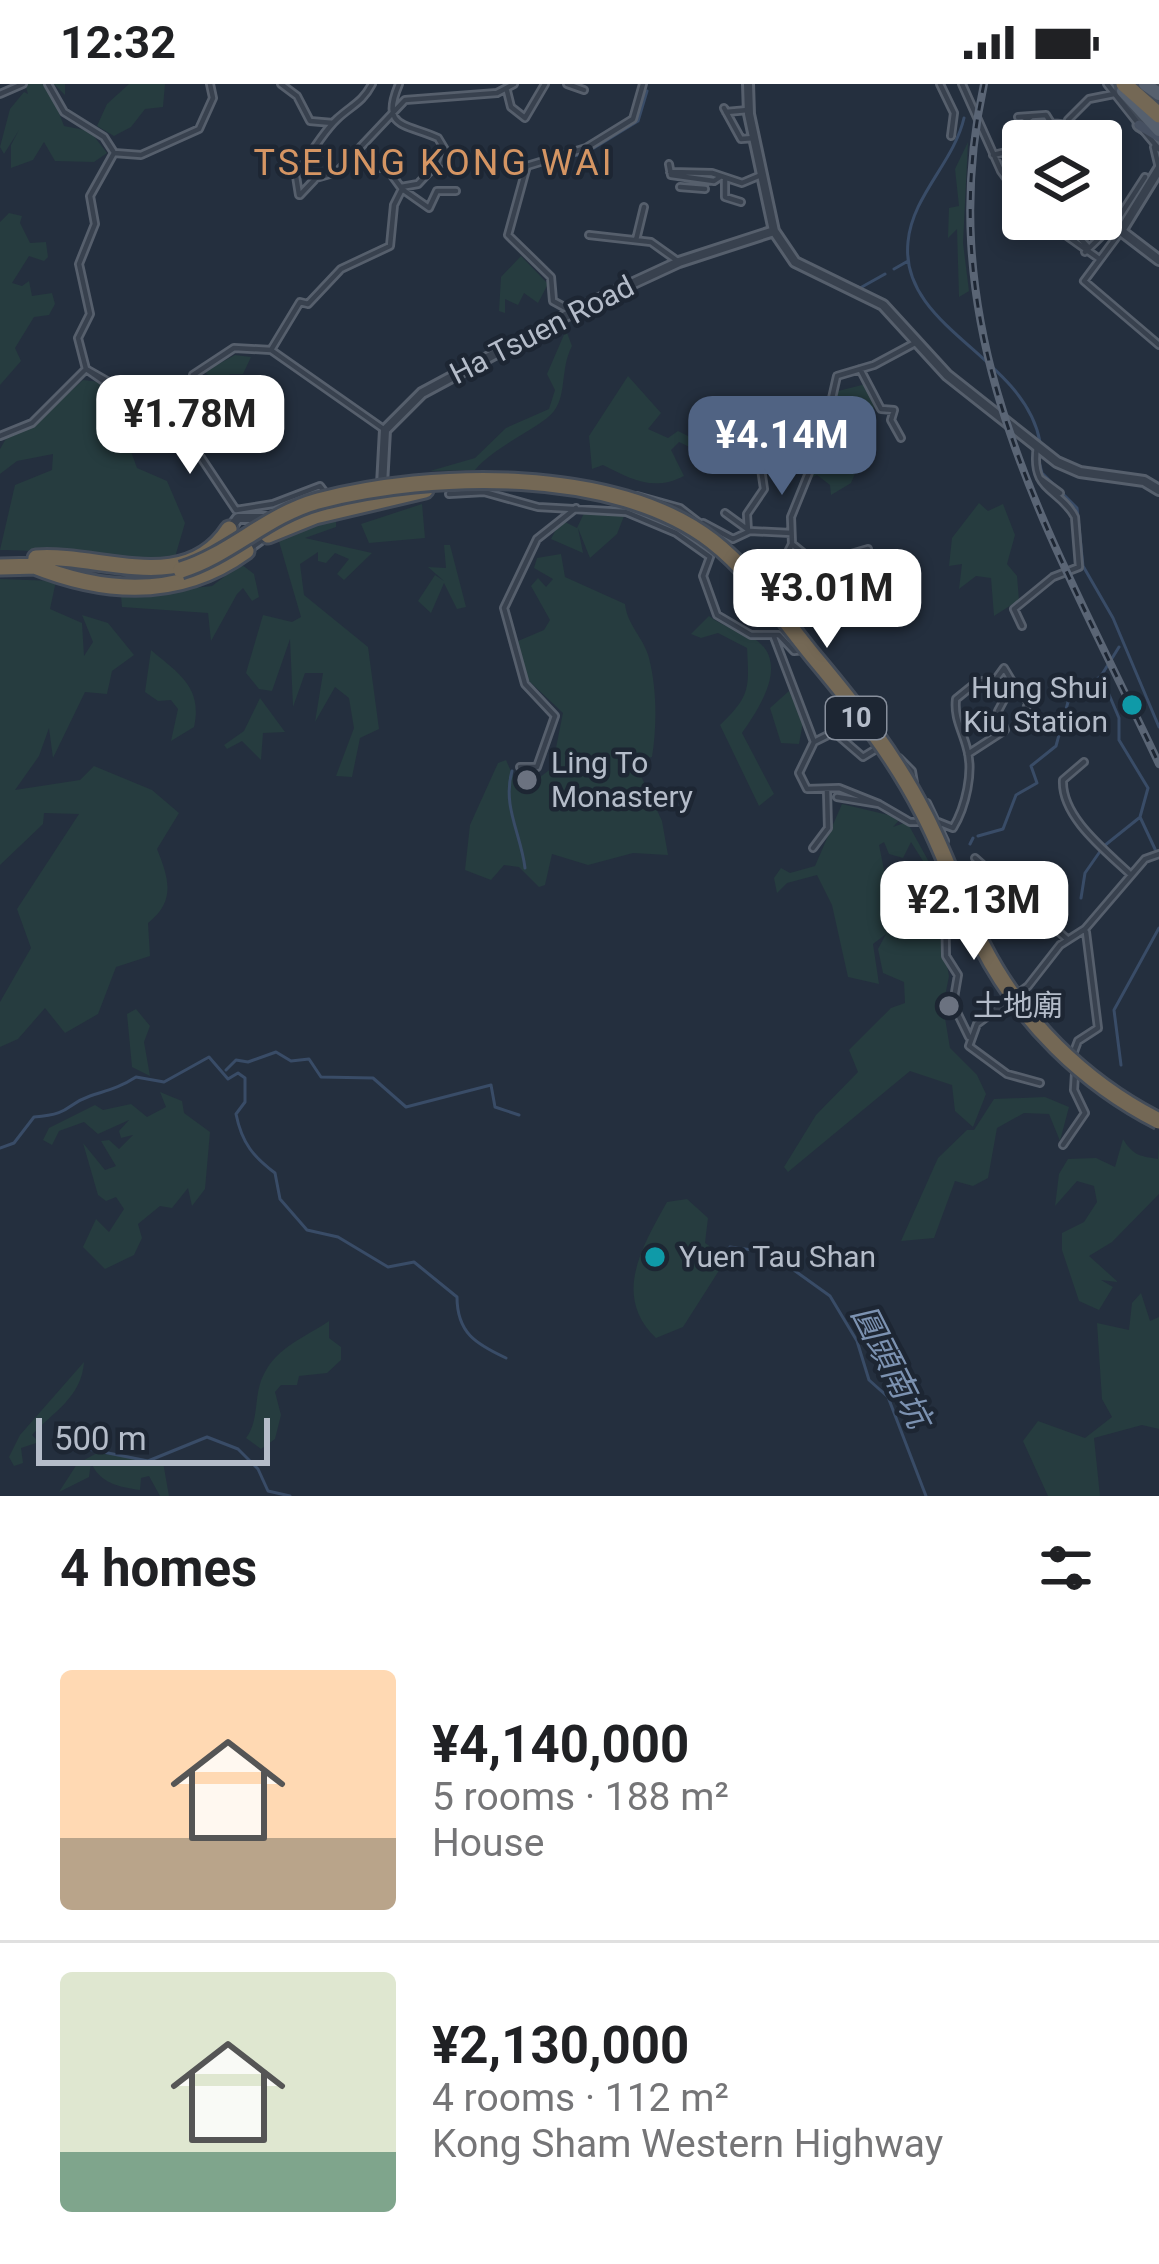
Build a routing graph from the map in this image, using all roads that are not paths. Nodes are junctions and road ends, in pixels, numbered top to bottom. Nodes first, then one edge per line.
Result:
1 (23, 84) edge
2 (48, 84) edge
3 (209, 84) edge
4 (281, 84) edge
5 (372, 84) edge
6 (399, 84) edge
7 (514, 84) edge
8 (545, 84) edge
9 (567, 84) edge
10 (644, 84) edge
11 (748, 84) edge
12 (940, 84) edge
13 (962, 84) edge
14 (1107, 84) edge
15 (1145, 84) edge
16 (1122, 87) edge
17 (584, 90) dead end
18 (507, 91) junction
19 (0, 94) edge
20 (1159, 94) edge
21 (748, 110) junction
22 (1159, 112) edge
23 (1034, 114) junction
24 (392, 116) junction
25 (1018, 117) dead end
26 (1026, 120) edge
27 (1049, 120) edge
28 (1072, 120) edge
29 (333, 123) junction
30 (1139, 125) joint
31 (951, 136) dead end
32 (1156, 136) edge
33 (754, 138) junction
34 (1159, 149) edge
35 (114, 153) junction
36 (1002, 153) edge
37 (354, 155) junction
38 (993, 155) junction
39 (443, 164) dead end
40 (1159, 168) edge
41 (431, 170) dead end
42 (1002, 174) edge
43 (761, 175) junction
44 (1145, 177) dead end
45 (723, 178) junction
46 (679, 185) junction
47 (402, 188) junction
48 (705, 190) dead end
49 (456, 191) dead end
50 (741, 202) dead end
51 (644, 207) dead end
52 (1122, 216) edge
53 (1122, 218) edge
54 (773, 231) junction
55 (1122, 231) edge
56 (589, 235) dead end
57 (636, 240) junction
58 (1070, 240) edge
59 (1096, 240) edge
60 (1108, 240) edge
61 (1087, 250) junction
62 (1098, 258) junction
63 (1159, 260) edge
64 (679, 262) junction
65 (573, 312) junction
66 (917, 341) junction
67 (1159, 345) edge
68 (271, 350) junction
69 (86, 369) junction
70 (860, 369) junction
71 (193, 375) dead end
72 (386, 430) junction
73 (754, 433) dead end
74 (129, 434) dead end
75 (0, 437) edge
76 (902, 438) dead end
77 (1040, 449) junction
78 (482, 473) dead end
79 (1041, 479) junction
80 (562, 484) junction
81 (424, 487) junction
82 (1159, 490) edge
83 (449, 494) dead end
84 (1060, 494) dead end
85 (329, 501) junction
86 (562, 505) junction
87 (578, 506) junction
88 (725, 513) dead end
89 (700, 523) junction
90 (272, 527) junction
91 (229, 529) junction
92 (748, 531) junction
93 (791, 532) junction
94 (793, 544) junction
95 (868, 549) dead end
96 (246, 551) junction
97 (33, 560) junction
98 (0, 562) edge
99 (817, 564) junction
100 (768, 591) junction
101 (793, 605) dead end
102 (1014, 608) junction
103 (1003, 615) dead end
104 (1022, 626) dead end
105 (774, 638) junction
106 (1013, 683) junction
107 (1025, 715) dead end
108 (811, 729) junction
109 (824, 733) junction
110 (814, 742) junction
111 (968, 754) junction
112 (1084, 762) dead end
113 (520, 767) dead end
114 (827, 791) junction
115 (837, 797) dead end
116 (879, 804) junction
117 (935, 820) junction
118 (813, 848) dead end
119 (1159, 854) edge
120 (975, 858) dead end
121 (1131, 875) junction
122 (1046, 877) dead end
123 (1026, 904) junction
124 (1085, 929) junction
125 (1067, 939) junction
126 (969, 1037) junction
127 (1040, 1083) dead end
128 (1159, 1125) edge
129 (1063, 1145) dead end

1 - 19 street
2 - 35 street
3 - 35 street
4 - 29 street
5 - 29 street
6 - 24 street
7 - 18 street
8 - 18 street
9 - 17 street
10 - 65 street
11 - 21 street
12 - 31 street
13 - 38 street
14 - 16 street
15 - 20 main road
16 - 22 highway
16 - 28 street
16 - 30 street
16 - 32 main road
18 - 24 street
21 - 33 street
21 - 33 street
23 - 25 street
23 - 26 street
23 - 27 street
24 - 37 street
24 - 39 street
29 - 37 street
30 - 32 main road
32 - 34 street
32 - 40 street
33 - 43 street
35 - 69 street
36 - 38 street
37 - 47 street
38 - 42 street
40 - 53 street
41 - 47 street
43 - 45 street
43 - 54 street
44 - 52 street
45 - 46 street
45 - 46 street
45 - 50 street
46 - 48 street
47 - 49 street
47 - 68 street
51 - 57 street
54 - 64 street, Ha Tsuen Road
54 - 66 street
55 - 63 street
56 - 57 street
57 - 64 street
58 - 61 street
59 - 61 street
60 - 62 street
61 - 62 street
62 - 67 street
64 - 65 street, Ha Tsuen Road
65 - 72 street, Ha Tsuen Road
66 - 70 street
66 - 77 street
68 - 71 street
68 - 72 street
69 - 74 street
69 - 75 street
69 - 85 street
70 - 76 street
70 - 93 street
72 - 85 street
73 - 92 street
77 - 79 street
77 - 82 street
78 - 80 street
79 - 84 street
79 - 102 street
80 - 86 street
80 - 89 street
81 - 90 highway, bridge
81 - 97 highway, 10, bridge
81 - 128 highway, 10, bridge
83 - 86 street
85 - 90 street
86 - 87 street
87 - 105 street
87 - 113 street
88 - 92 street
89 - 92 street
89 - 100 street
90 - 91 street
90 - 96 street
91 - 96 street
91 - 97 highway
92 - 93 street
93 - 94 street
94 - 99 street
94 - 100 street
95 - 99 street
96 - 97 highway
97 - 98 highway, 10
99 - 101 street
100 - 105 street
102 - 103 street
102 - 104 street
105 - 108 street
106 - 107 street
106 - 111 street
106 - 111 street
108 - 109 street
108 - 110 street
109 - 110 street
109 - 117 street
110 - 114 street
111 - 117 street
112 - 121 street
114 - 116 street
114 - 118 street
115 - 116 street
116 - 117 street
117 - 126 street
119 - 121 street
120 - 123 street
121 - 124 street
122 - 123 street
123 - 125 street
124 - 125 street
124 - 129 street
125 - 126 street
126 - 127 street

